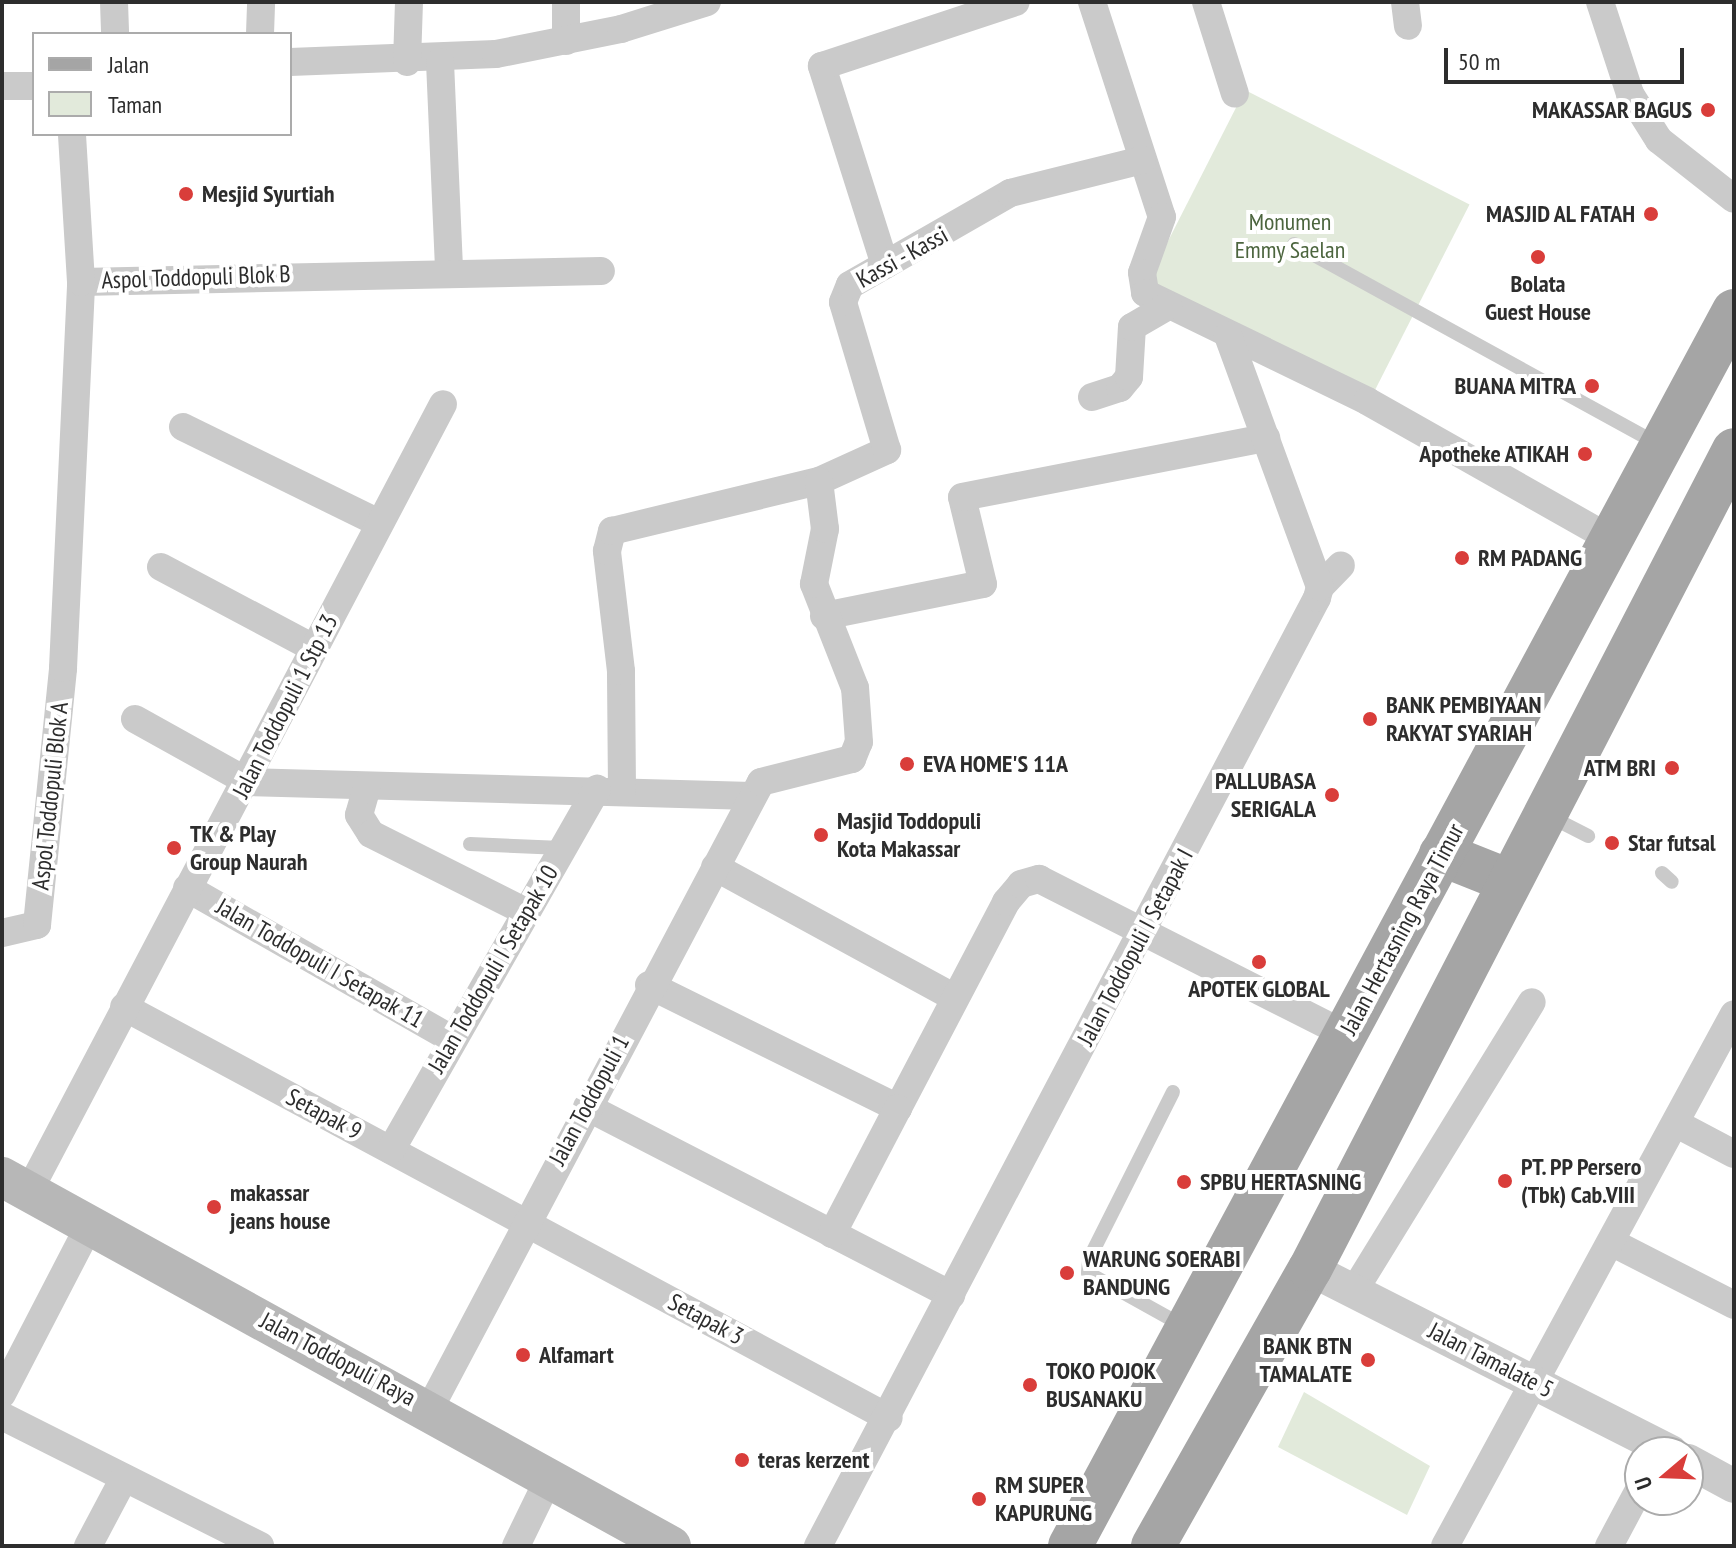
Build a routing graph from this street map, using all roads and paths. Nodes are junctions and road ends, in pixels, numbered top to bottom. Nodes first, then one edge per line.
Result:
1 (114, 2) edge
2 (261, 2) edge
3 (409, 2) edge
4 (566, 2) edge
5 (707, 2) edge
6 (1092, 2) edge
7 (1206, 2) edge
8 (1600, 2) edge
9 (1010, 3) edge
10 (115, 32) edge
11 (260, 32) edge
12 (566, 41) junction
13 (292, 62) edge
14 (407, 62) junction
15 (440, 62) junction
16 (2, 86) edge
17 (32, 86) edge
18 (1235, 94) dead end
19 (72, 136) edge
20 (1142, 160) junction
21 (1734, 199) edge
22 (1294, 244) dead end
23 (885, 265) junction
24 (449, 271) junction
25 (601, 271) dead end
26 (81, 282) junction
27 (1168, 306) junction
28 (1734, 311) edge
29 (1228, 335) junction
30 (1092, 397) dead end
31 (443, 404) dead end
32 (183, 427) dead end
33 (1266, 438) junction
34 (1663, 447) junction
35 (1734, 450) edge
36 (819, 481) junction
37 (379, 523) junction
38 (1614, 541) junction
39 (1341, 565) dead end
40 (161, 567) dead end
41 (1319, 592) junction
42 (824, 616) junction
43 (315, 649) junction
44 (63, 668) joint
45 (135, 719) dead end
46 (248, 782) junction
47 (367, 787) junction
48 (609, 789) junction
49 (752, 796) junction
50 (1545, 814) junction
51 (1588, 836) dead end
52 (470, 844) dead end
53 (562, 848) junction
54 (1441, 854) junction
55 (715, 867) junction
56 (1509, 881) junction
57 (187, 888) junction
58 (526, 912) junction
59 (1144, 932) junction
60 (2, 933) edge
61 (649, 985) junction
62 (955, 998) junction
63 (1532, 1002) dead end
64 (124, 1007) junction
65 (1734, 1014) edge
66 (1346, 1035) junction
67 (452, 1039) junction
68 (1173, 1092) dead end
69 (587, 1107) junction
70 (898, 1108) junction
71 (1677, 1124) junction
72 (391, 1150) junction
73 (1734, 1154) edge
74 (15, 1184) edge
75 (524, 1220) junction
76 (88, 1228) junction
77 (832, 1234) junction
78 (1611, 1242) junction
79 (1310, 1269) junction
80 (1354, 1291) junction
81 (951, 1295) junction
82 (1734, 1305) edge
83 (1188, 1329) junction
84 (1533, 1381) junction
85 (2, 1394) edge
86 (430, 1408) junction
87 (2, 1416) edge
88 (889, 1418) junction
89 (1638, 1436) edge
90 (1704, 1471) edge
91 (124, 1478) junction
92 (548, 1480) junction
93 (1734, 1486) edge
94 (1625, 1516) edge
95 (88, 1546) edge
96 (260, 1546) edge
97 (516, 1546) edge
98 (671, 1546) edge
99 (818, 1546) edge
100 (1070, 1546) edge
101 (1153, 1546) edge
102 (1445, 1546) edge
103 (1609, 1546) edge

1 - 10 street
2 - 11 street
3 - 14 street
4 - 12 street
5 - 12 street
6 - 20 street
7 - 18 street
8 - 21 street
9 - 23 street
12 - 15 street
13 - 14 street
14 - 15 street
15 - 24 street
16 - 17 street
19 - 26 street
20 - 23 street, Kassi - Kassi
20 - 27 street
22 - 34 lane
23 - 36 street, Kassi - Kassi
24 - 25 street, Aspol Toddopuli Blok B
24 - 26 street, Aspol Toddopuli Blok B
26 - 44 street, Aspol Toddopuli Blok B
27 - 29 street
27 - 30 street
28 - 34 main road, Jalan Hertasning Raya Timur
29 - 33 street
29 - 38 street
31 - 37 street, Jalan Toddopuli 1 Stp 13
32 - 37 street
33 - 41 street
33 - 42 street
34 - 38 main road, Jalan Hertasning Raya Timur
35 - 50 main road
36 - 42 street, Jalan Toddopuli 1
36 - 48 street
37 - 43 street, Jalan Toddopuli 1 Stp 13
38 - 54 main road, Jalan Hertasning Raya Timur
39 - 41 street, Jalan Toddopuli I Setapak I
40 - 43 street
41 - 59 street, Jalan Toddopuli I Setapak I
42 - 49 street, Jalan Toddopuli 1
43 - 46 street, Jalan Toddopuli 1 Stp 13
44 - 60 street, Aspol Toddopuli Blok A
45 - 46 street
46 - 47 street
46 - 57 street, Jalan Toddopuli 1 Stp 13
47 - 48 street
47 - 58 street
48 - 49 street
48 - 53 street, Jalan Toddopuli I Setapak 10
49 - 55 street, Jalan Toddopuli 1
50 - 51 lane
50 - 56 main road
52 - 53 lane
53 - 58 street, Jalan Toddopuli I Setapak 10
54 - 56 main road
54 - 66 main road, Jalan Hertasning Raya Timur
55 - 61 street, Jalan Toddopuli 1
55 - 62 street
56 - 79 main road
57 - 64 street, Jalan Toddopuli 1 Stp 13
57 - 67 street, Jalan Toddopuli I Setapak 11
58 - 67 street, Jalan Toddopuli I Setapak 10
59 - 62 street
59 - 66 street
59 - 81 street, Jalan Toddopuli I Setapak I
61 - 69 street, Jalan Toddopuli 1
61 - 70 street
62 - 70 street
63 - 80 street
64 - 72 street, Setapak 9
64 - 74 street, Jalan Toddopuli 1 Stp 13
65 - 71 street
66 - 83 main road, Jalan Hertasning Raya Timur
67 - 72 street, Jalan Toddopuli I Setapak 10
68 - 83 lane
69 - 75 street, Jalan Toddopuli 1
69 - 77 street
70 - 77 street
71 - 73 street
71 - 78 street
72 - 75 street, Setapak 9
74 - 76 main road, Jalan Toddopuli Raya
75 - 86 street, Jalan Toddopuli 1
75 - 88 street, Setapak 3
76 - 85 street
76 - 86 main road, Jalan Toddopuli Raya
77 - 81 street
78 - 82 street
78 - 84 street
79 - 80 street, Jalan Tamalate 5
79 - 101 main road
80 - 84 street, Jalan Tamalate 5
81 - 88 street, Jalan Toddopuli I Setapak I
83 - 100 main road, Jalan Hertasning Raya Timur
84 - 89 street, Jalan Tamalate 5
84 - 102 street
86 - 92 main road, Jalan Toddopuli Raya
87 - 91 street
88 - 99 street, Jalan Toddopuli I Setapak I
90 - 93 street, Jalan Tamalate 5
91 - 95 street
91 - 96 street
92 - 97 street
92 - 98 main road, Jalan Toddopuli Raya
94 - 103 street

